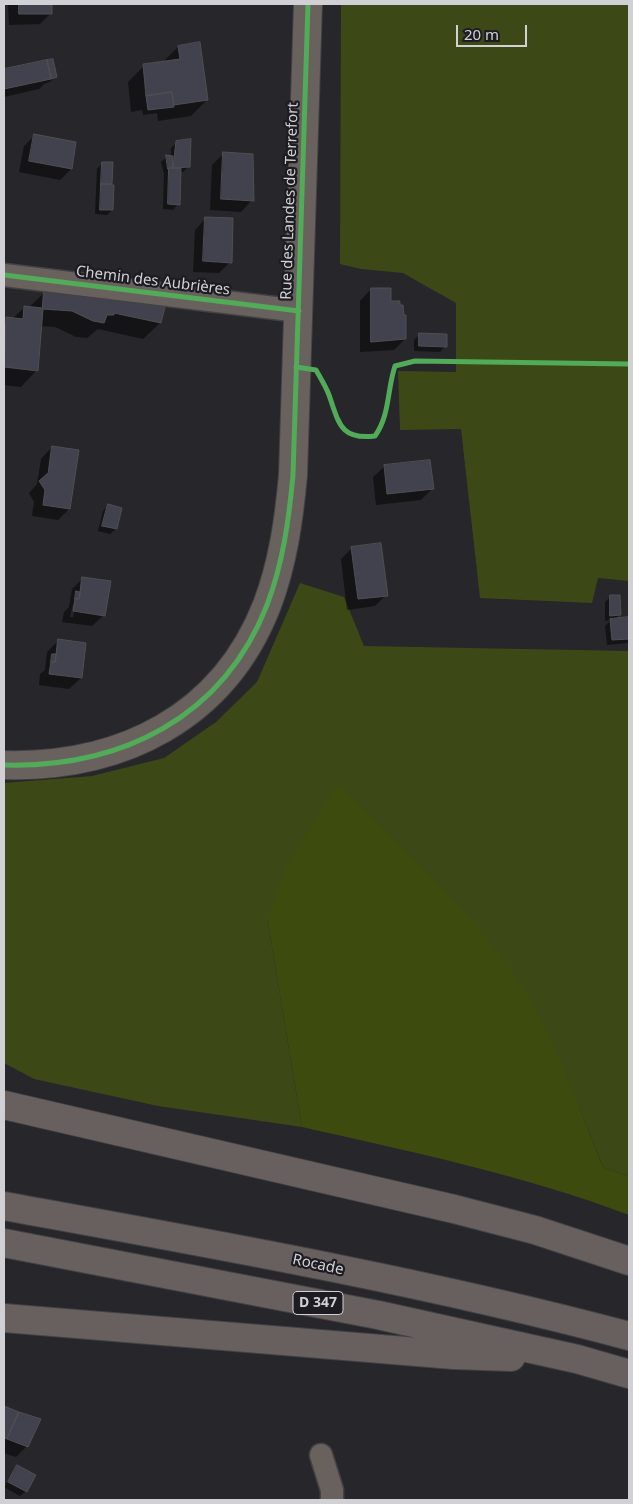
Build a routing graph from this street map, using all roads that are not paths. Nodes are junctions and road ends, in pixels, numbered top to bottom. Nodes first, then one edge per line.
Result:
1 (308, 4) edge
2 (4, 275) edge
3 (299, 310) junction
4 (4, 765) edge
5 (4, 1105) edge
6 (4, 1206) edge
7 (4, 1243) edge
8 (629, 1262) edge
9 (4, 1318) edge
10 (629, 1336) edge
11 (577, 1359) junction
12 (629, 1374) edge
13 (321, 1455) dead end
14 (332, 1500) edge

1 - 3 street, Rue des Landes de Terrefort
2 - 3 street, Chemin des Aubrières
3 - 4 street, Rue des Landes de Terrefort
5 - 8 highway
6 - 10 highway, Rocade / D 347
7 - 11 highway, D 347
9 - 11 highway
11 - 12 highway, D 347
13 - 14 street

